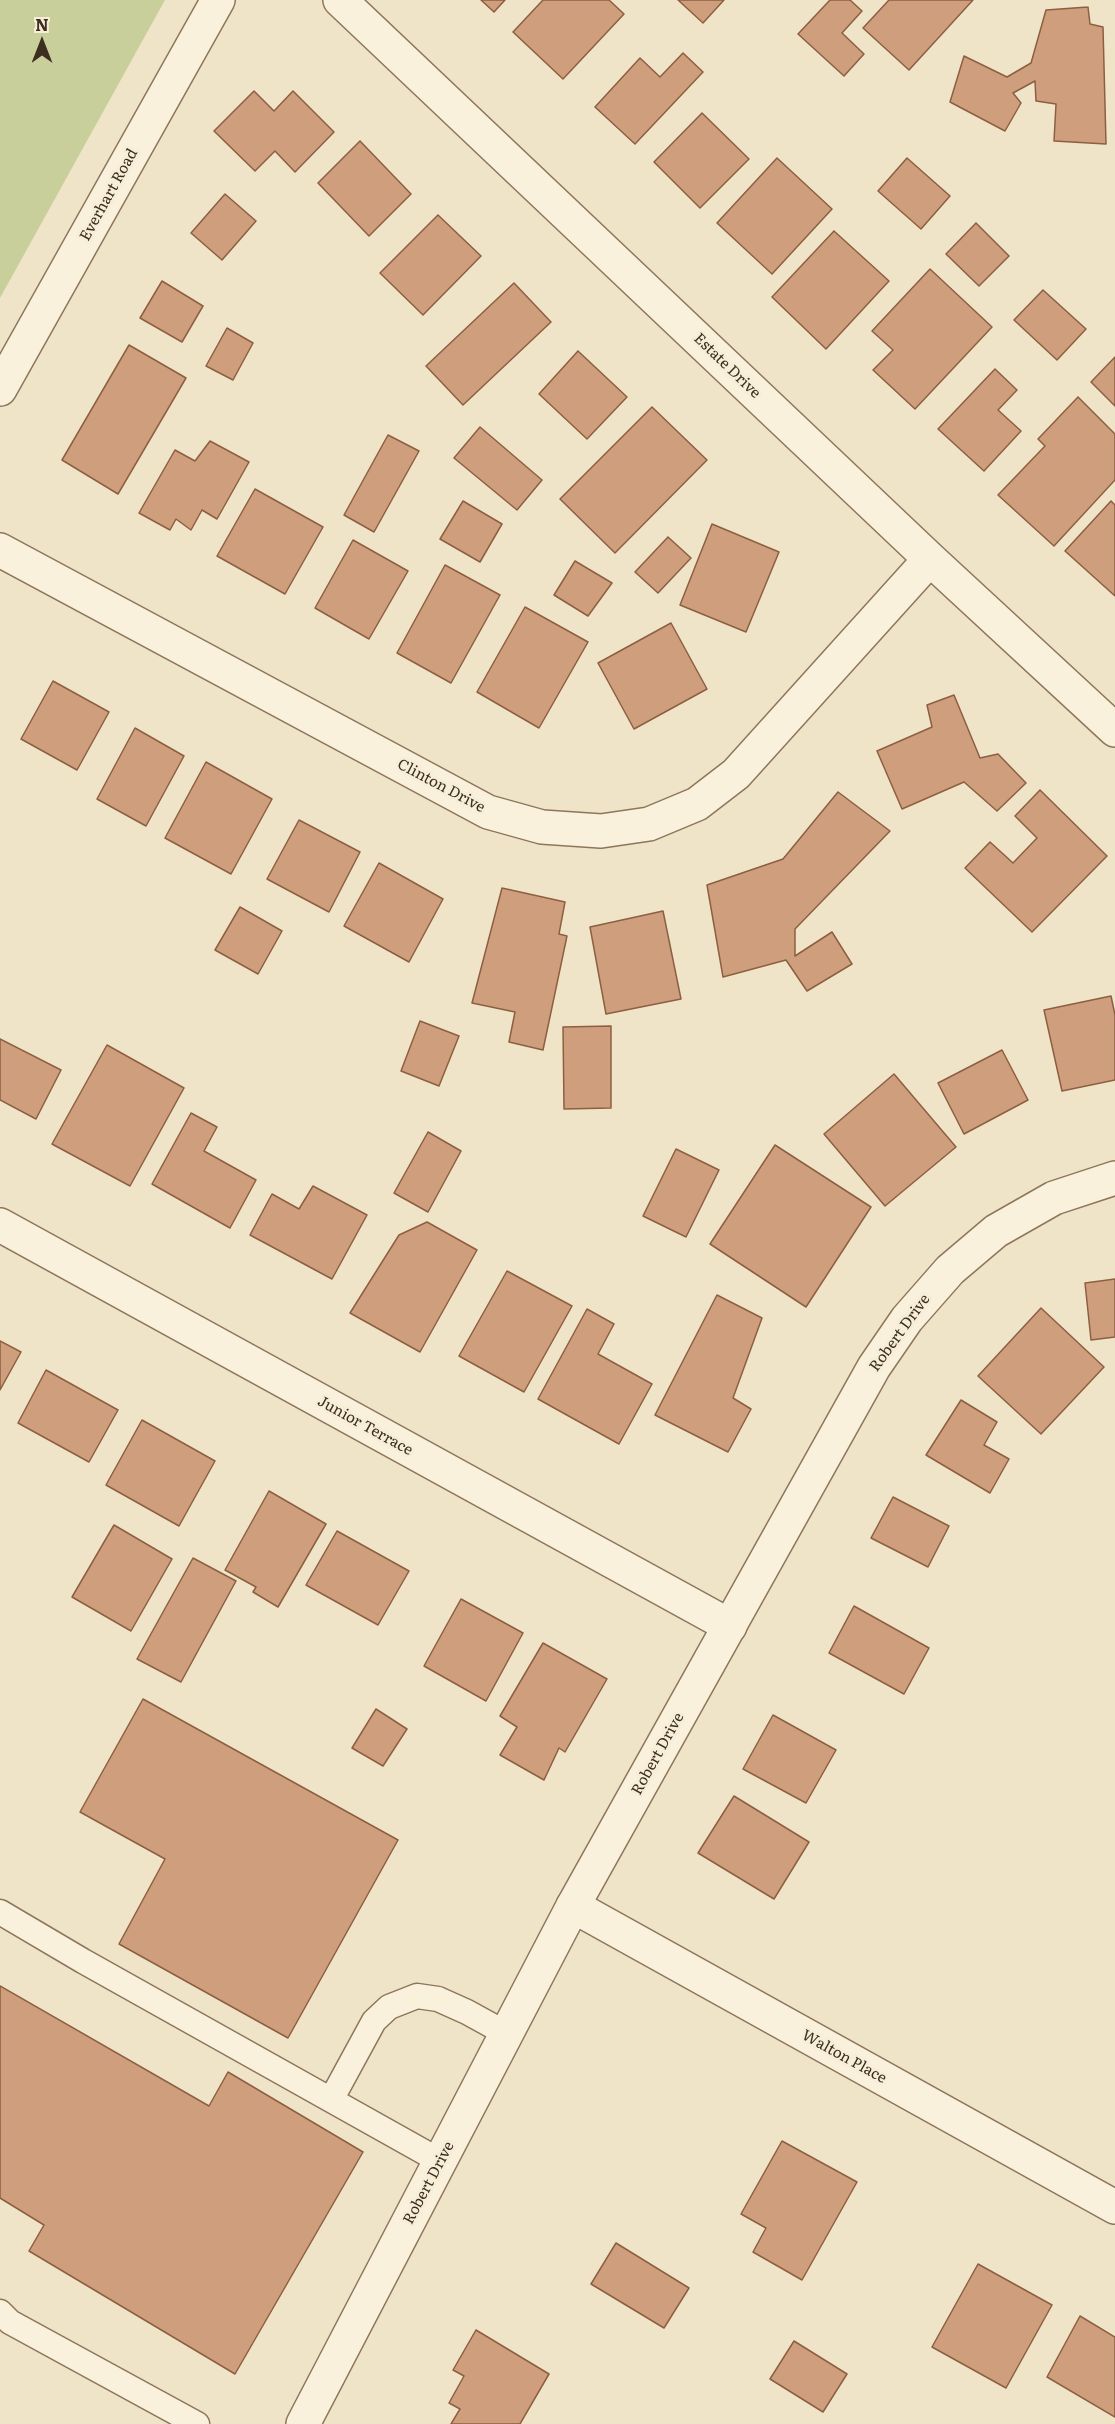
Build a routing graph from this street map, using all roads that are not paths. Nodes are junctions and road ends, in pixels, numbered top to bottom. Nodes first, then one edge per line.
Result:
1 (218, 0) edge
2 (340, 0) edge
3 (0, 389) edge
4 (0, 550) edge
5 (930, 559) junction
6 (1115, 730) edge
7 (1115, 1178) edge
8 (0, 1226) edge
9 (730, 1626) junction
10 (573, 1906) junction
11 (0, 1912) edge
12 (507, 2034) junction
13 (331, 2100) junction
14 (440, 2161) junction
15 (1115, 2207) edge
16 (0, 2312) edge
17 (197, 2424) edge
18 (303, 2424) edge

1 - 3 street, Everhart Road
2 - 5 street, Estate Drive
4 - 5 street, Clinton Drive
5 - 6 street, Estate Drive
7 - 9 street, Robert Drive
8 - 9 street, Junior Terrace
9 - 10 street, Robert Drive
10 - 12 street, Robert Drive
10 - 15 street, Walton Place
11 - 13 lane
12 - 13 lane
12 - 14 street, Robert Drive
13 - 14 lane
14 - 18 street, Robert Drive
16 - 17 lane

